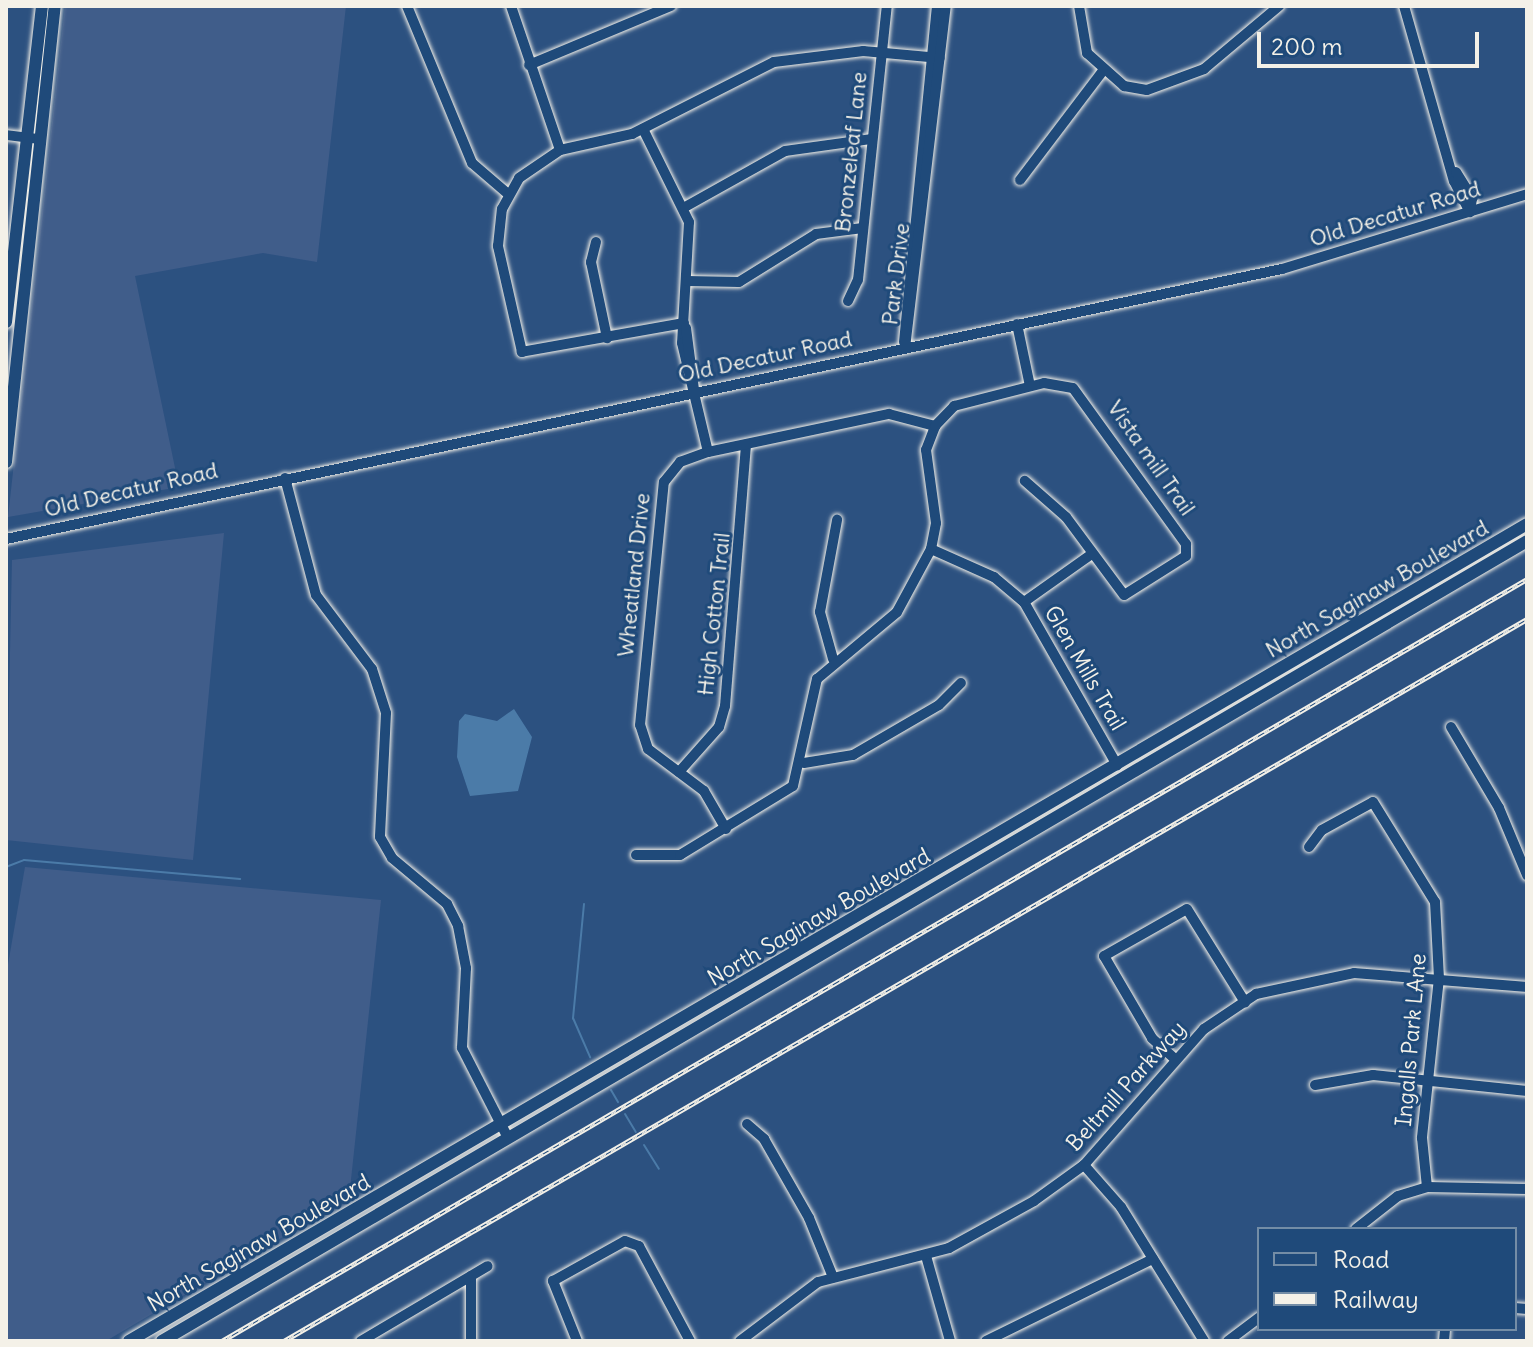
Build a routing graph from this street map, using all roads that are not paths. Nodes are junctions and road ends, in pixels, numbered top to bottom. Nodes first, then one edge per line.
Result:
1 (42, 6) edge
2 (55, 6) edge
3 (407, 6) edge
4 (511, 6) edge
5 (671, 6) edge
6 (887, 6) edge
7 (937, 6) edge
8 (946, 6) edge
9 (1079, 6) edge
10 (1279, 6) edge
11 (1404, 6) edge
12 (882, 52) junction
13 (936, 58) junction
14 (529, 65) junction
15 (1102, 72) junction
16 (643, 129) junction
17 (6, 135) edge
18 (33, 138) junction
19 (872, 139) junction
20 (560, 150) junction
21 (1020, 180) dead end
22 (508, 194) junction
23 (1527, 194) edge
24 (685, 207) junction
25 (1470, 212) junction
26 (863, 228) junction
27 (596, 242) dead end
28 (687, 281) junction
29 (12, 299) edge
30 (848, 301) dead end
31 (6, 322) edge
32 (684, 323) junction
33 (1017, 324) junction
34 (607, 338) junction
35 (905, 348) junction
36 (1030, 386) junction
37 (694, 392) junction
38 (935, 426) junction
39 (746, 445) junction
40 (708, 452) junction
41 (6, 462) edge
42 (285, 478) junction
43 (1025, 481) dead end
44 (837, 520) dead end
45 (1527, 524) edge
46 (6, 539) edge
47 (1527, 541) edge
48 (931, 549) junction
49 (1089, 556) junction
50 (1024, 602) junction
51 (833, 659) junction
52 (961, 683) dead end
53 (1451, 727) dead end
54 (804, 763) junction
55 (1117, 765) junction
56 (679, 772) junction
57 (726, 829) junction
58 (1309, 847) dead end
59 (636, 855) dead end
60 (1527, 875) edge
61 (1439, 978) junction
62 (1527, 987) edge
63 (1245, 1002) junction
64 (1175, 1059) junction
65 (1428, 1080) junction
66 (1315, 1085) dead end
67 (1527, 1091) edge
68 (747, 1124) dead end
69 (501, 1126) junction
70 (508, 1138) junction
71 (1084, 1165) junction
72 (1427, 1187) junction
73 (1527, 1189) edge
74 (1359, 1227) edge
75 (926, 1256) junction
76 (1153, 1259) junction
77 (488, 1266) dead end
78 (471, 1276) junction
79 (833, 1277) junction
80 (1257, 1319) edge
81 (129, 1341) edge
82 (162, 1341) edge
83 (361, 1341) edge
84 (471, 1341) edge
85 (577, 1341) edge
86 (690, 1341) edge
87 (740, 1341) edge
88 (950, 1341) edge
89 (986, 1341) edge
90 (1204, 1341) edge
91 (1228, 1341) edge

1 - 18 main road
2 - 18 main road
3 - 22 street
4 - 14 street
5 - 14 street
6 - 12 street, Bronzeleaf Lane
7 - 13 street, Park Drive
8 - 13 street, Park Drive
9 - 15 street
10 - 15 street
11 - 25 street
12 - 13 street
12 - 16 street
12 - 19 street, Bronzeleaf Lane
13 - 35 street, Park Drive
14 - 20 street
15 - 21 street
16 - 20 street
16 - 24 street
17 - 18 street
18 - 29 main road
19 - 24 street
19 - 26 street, Bronzeleaf Lane
20 - 22 street
22 - 34 street
23 - 25 street, Old Decatur Road
24 - 28 street
25 - 33 street, Old Decatur Road
26 - 28 street
26 - 30 street, Bronzeleaf Lane
27 - 34 street
28 - 32 street
29 - 31 main road
29 - 41 main road
32 - 34 street
32 - 37 street
33 - 35 street, Old Decatur Road
33 - 36 street
35 - 37 street, Old Decatur Road
36 - 38 street
36 - 49 street, Vista mill Trail
37 - 40 street
37 - 42 street, Old Decatur Road
38 - 39 street, Wheatland Drive
38 - 48 street
39 - 40 street, Wheatland Drive
39 - 56 street, High Cotton Trail
40 - 56 street, Wheatland Drive
42 - 46 street, Old Decatur Road
42 - 69 street
43 - 49 street
44 - 51 street
45 - 55 main road, North Saginaw Boulevard
47 - 70 main road, North Saginaw Boulevard
48 - 50 street, Glen Mills Trail
48 - 51 street
49 - 50 street
50 - 55 street, Glen Mills Trail
51 - 54 street
52 - 54 street
53 - 60 street
54 - 57 street
55 - 69 main road, North Saginaw Boulevard
56 - 57 street, Wheatland Drive
57 - 59 street
58 - 61 street, Ingalls Park LAne
61 - 62 street, Beltmill Parkway
61 - 63 street, Beltmill Parkway
61 - 65 street, Ingalls Park LAne
63 - 64 street, Beltmill Parkway
63 - 64 street
64 - 71 street, Beltmill Parkway
65 - 66 street
65 - 67 street
65 - 72 street, Ingalls Park LAne
68 - 79 street
69 - 70 street
69 - 81 main road, North Saginaw Boulevard
70 - 82 main road, North Saginaw Boulevard
71 - 75 street, Beltmill Parkway
71 - 76 street
72 - 73 street
72 - 74 street
75 - 79 street, Beltmill Parkway
75 - 88 street
76 - 89 street
76 - 90 street
77 - 78 street
78 - 83 street
78 - 84 street
79 - 87 street, Beltmill Parkway
80 - 91 street
85 - 86 street

